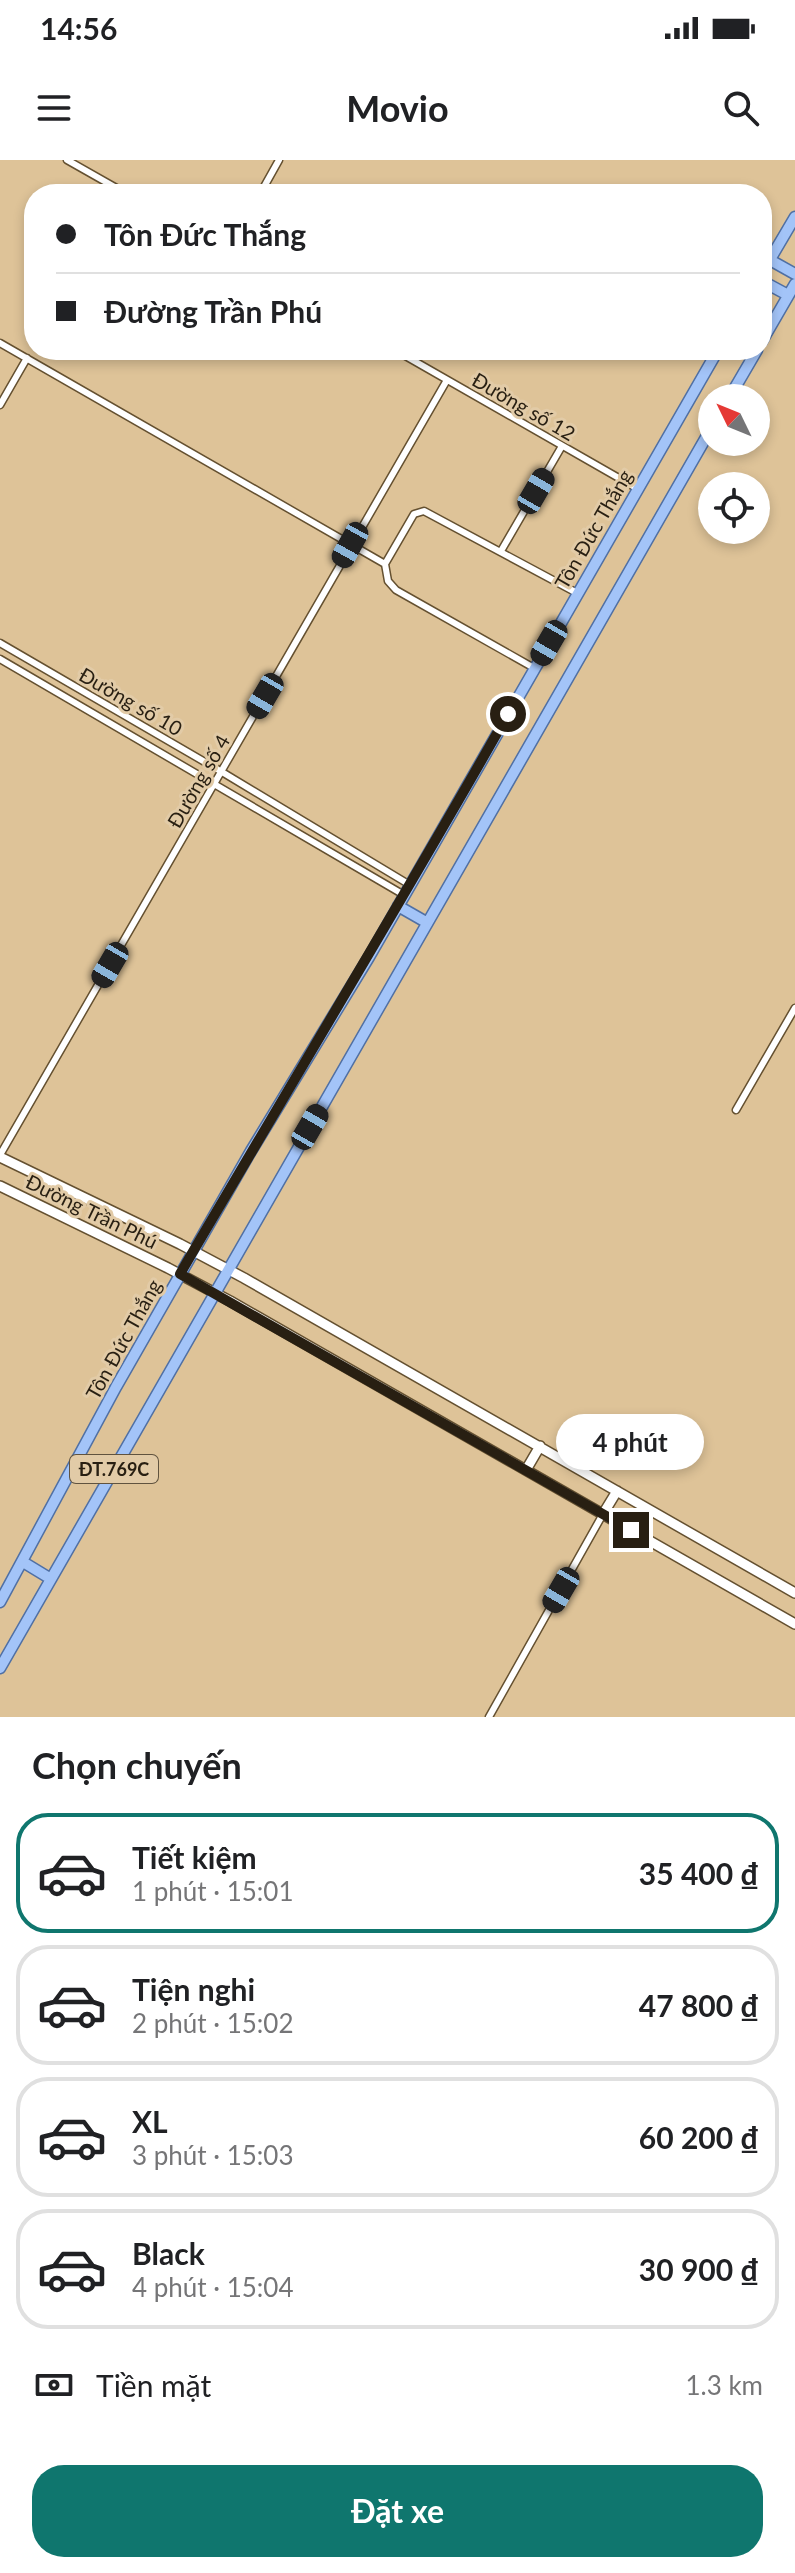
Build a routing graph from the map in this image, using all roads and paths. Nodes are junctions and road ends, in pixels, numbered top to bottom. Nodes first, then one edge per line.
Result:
1 (67, 160) edge
2 (279, 160) edge
3 (109, 184) edge
4 (266, 184) edge
5 (795, 217) edge
6 (772, 257) edge
7 (772, 261) edge
8 (795, 274) edge
9 (795, 284) edge
10 (772, 286) edge
11 (792, 297) edge
12 (772, 326) edge
13 (0, 343) edge
14 (24, 356) edge
15 (26, 360) edge
16 (30, 360) edge
17 (412, 360) edge
18 (712, 360) edge
19 (751, 360) edge
20 (447, 380) junction
21 (737, 384) edge
22 (0, 405) edge
23 (562, 446) junction
24 (698, 451) edge
25 (638, 489) junction
26 (350, 545) junction
27 (501, 551) junction
28 (385, 564) junction
29 (577, 593) junction
30 (0, 643) edge
31 (0, 659) edge
32 (534, 668) junction
33 (222, 772) junction
34 (216, 783) junction
35 (407, 890) junction
36 (398, 906) junction
37 (426, 922) junction
38 (795, 1008) edge
39 (736, 1110) dead end
40 (0, 1156) edge
41 (0, 1186) edge
42 (194, 1251) junction
43 (228, 1269) junction
44 (180, 1274) junction
45 (214, 1293) junction
46 (540, 1446) junction
47 (526, 1470) junction
48 (617, 1491) junction
49 (603, 1514) junction
50 (23, 1562) junction
51 (51, 1579) junction
52 (795, 1593) edge
53 (0, 1602) edge
54 (795, 1624) edge
55 (0, 1668) edge
56 (489, 1717) edge

1 - 3 street
2 - 4 street
5 - 6 main road
7 - 8 main road
9 - 11 main road
10 - 11 main road
11 - 12 main road
13 - 14 street
15 - 22 street
16 - 26 street
17 - 20 street, Đường số 12
18 - 25 main road, Tôn Đức Thắng / ĐT.769C
19 - 21 main road
20 - 23 street, Đường số 12
20 - 26 street, Đường số 4
23 - 25 street, Đường số 12
23 - 27 street
24 - 37 main road, ĐT.769C
25 - 29 main road, Tôn Đức Thắng / ĐT.769C
26 - 28 street
26 - 33 street, Đường số 4
27 - 28 street
27 - 29 street
28 - 32 street
29 - 32 main road, Tôn Đức Thắng / ĐT.769C
30 - 33 street, Đường số 10
31 - 34 street, Đường số 10
32 - 35 main road, Tôn Đức Thắng / ĐT.769C
33 - 34 street, Đường số 4
33 - 35 street, Đường số 10
34 - 35 street, Đường số 10
34 - 40 street, Đường số 4
35 - 36 main road, Tôn Đức Thắng / ĐT.769C
36 - 37 main road
36 - 42 main road, Tôn Đức Thắng / ĐT.769C
37 - 43 main road, ĐT.769C
38 - 39 street
40 - 42 main road, Đường Trần Phú
41 - 44 main road, Đường Trần Phú
42 - 43 main road, Đường Trần Phú
42 - 44 main road, Tôn Đức Thắng / ĐT.769C
43 - 45 main road, ĐT.769C
43 - 46 main road, Đường Trần Phú
44 - 45 main road, Đường Trần Phú
44 - 50 main road, Tôn Đức Thắng / ĐT.769C
45 - 47 main road, Đường Trần Phú
45 - 51 main road, ĐT.769C
46 - 47 main road
46 - 48 main road, Đường Trần Phú
47 - 49 main road, Đường Trần Phú
48 - 49 main road
48 - 52 main road, Đường Trần Phú
49 - 54 main road, Đường Trần Phú
49 - 56 street
50 - 51 main road
50 - 53 main road, Tôn Đức Thắng / ĐT.769C
51 - 55 main road, ĐT.769C

